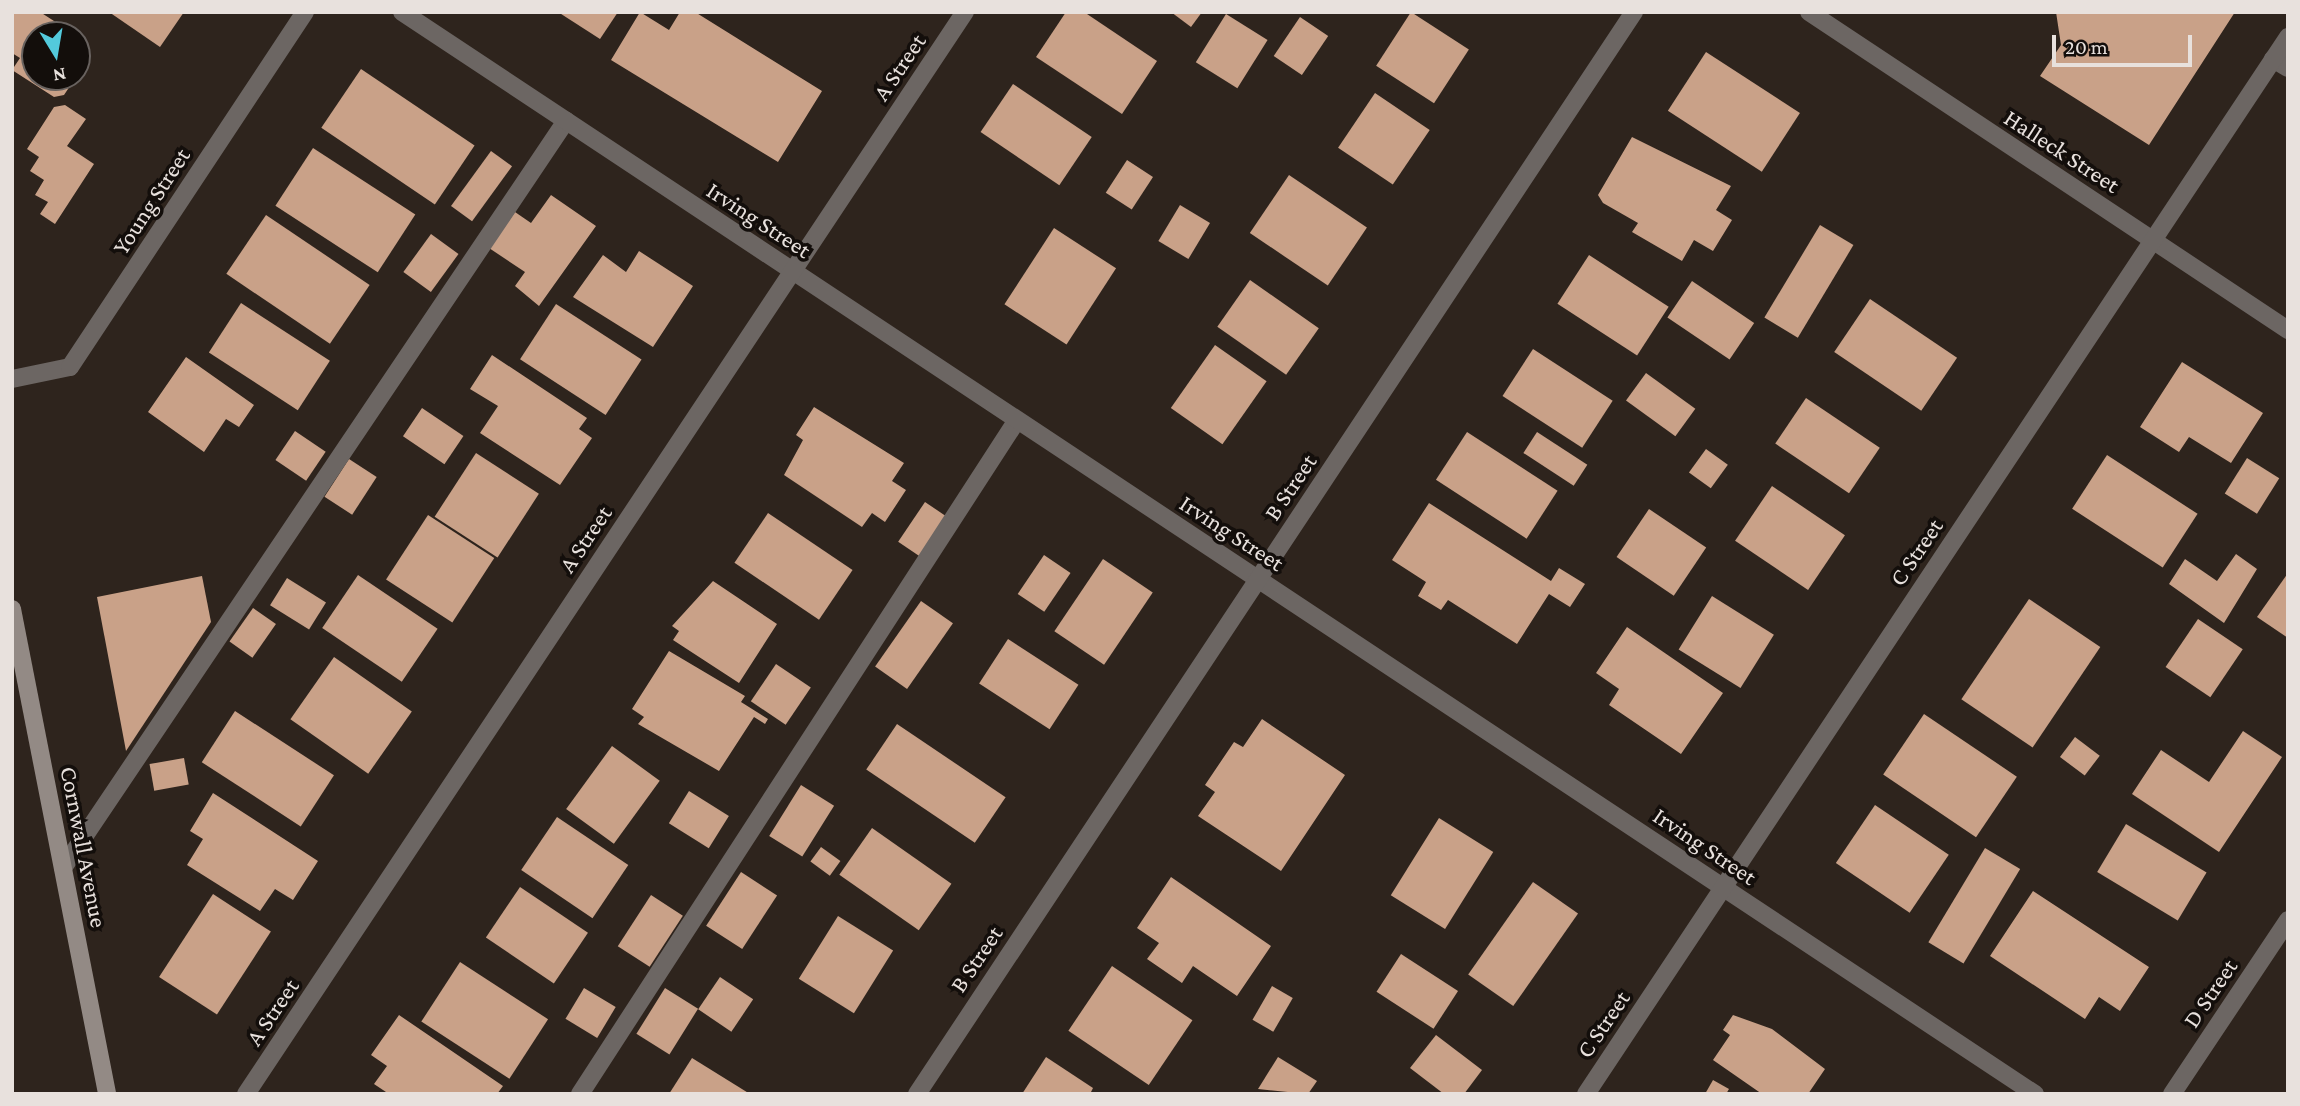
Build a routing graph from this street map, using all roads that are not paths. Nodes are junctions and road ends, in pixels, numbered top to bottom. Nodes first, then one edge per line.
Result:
1 (305, 12) edge
2 (402, 12) edge
3 (965, 12) edge
4 (1634, 12) edge
5 (1809, 12) edge
6 (2288, 37) edge
7 (2281, 64) edge
8 (566, 121) junction
9 (2153, 240) junction
10 (793, 271) junction
11 (2288, 330) edge
12 (12, 379) edge
13 (1017, 420) junction
14 (1258, 579) junction
15 (12, 610) edge
16 (63, 868) junction
17 (1723, 887) junction
18 (2288, 920) edge
19 (107, 1094) edge
20 (247, 1094) edge
21 (580, 1094) edge
22 (917, 1094) edge
23 (1586, 1094) edge
24 (2035, 1094) edge
25 (2172, 1094) edge

1 - 12 street, Young Street
2 - 8 street, Irving Street
3 - 10 street, A Street
4 - 14 street, B Street
5 - 9 street, Halleck Street
6 - 7 street, C Street
7 - 9 street, C Street
8 - 10 street, Irving Street
8 - 16 street
9 - 11 street, Halleck Street
9 - 17 street, C Street
10 - 13 street, Irving Street
10 - 20 street, A Street
13 - 14 street, Irving Street
13 - 21 street
14 - 17 street, Irving Street
14 - 22 street, B Street
15 - 16 street, Cornwall Avenue
16 - 19 street, Cornwall Avenue
17 - 23 street, C Street
17 - 24 street, Irving Street
18 - 25 street, D Street

